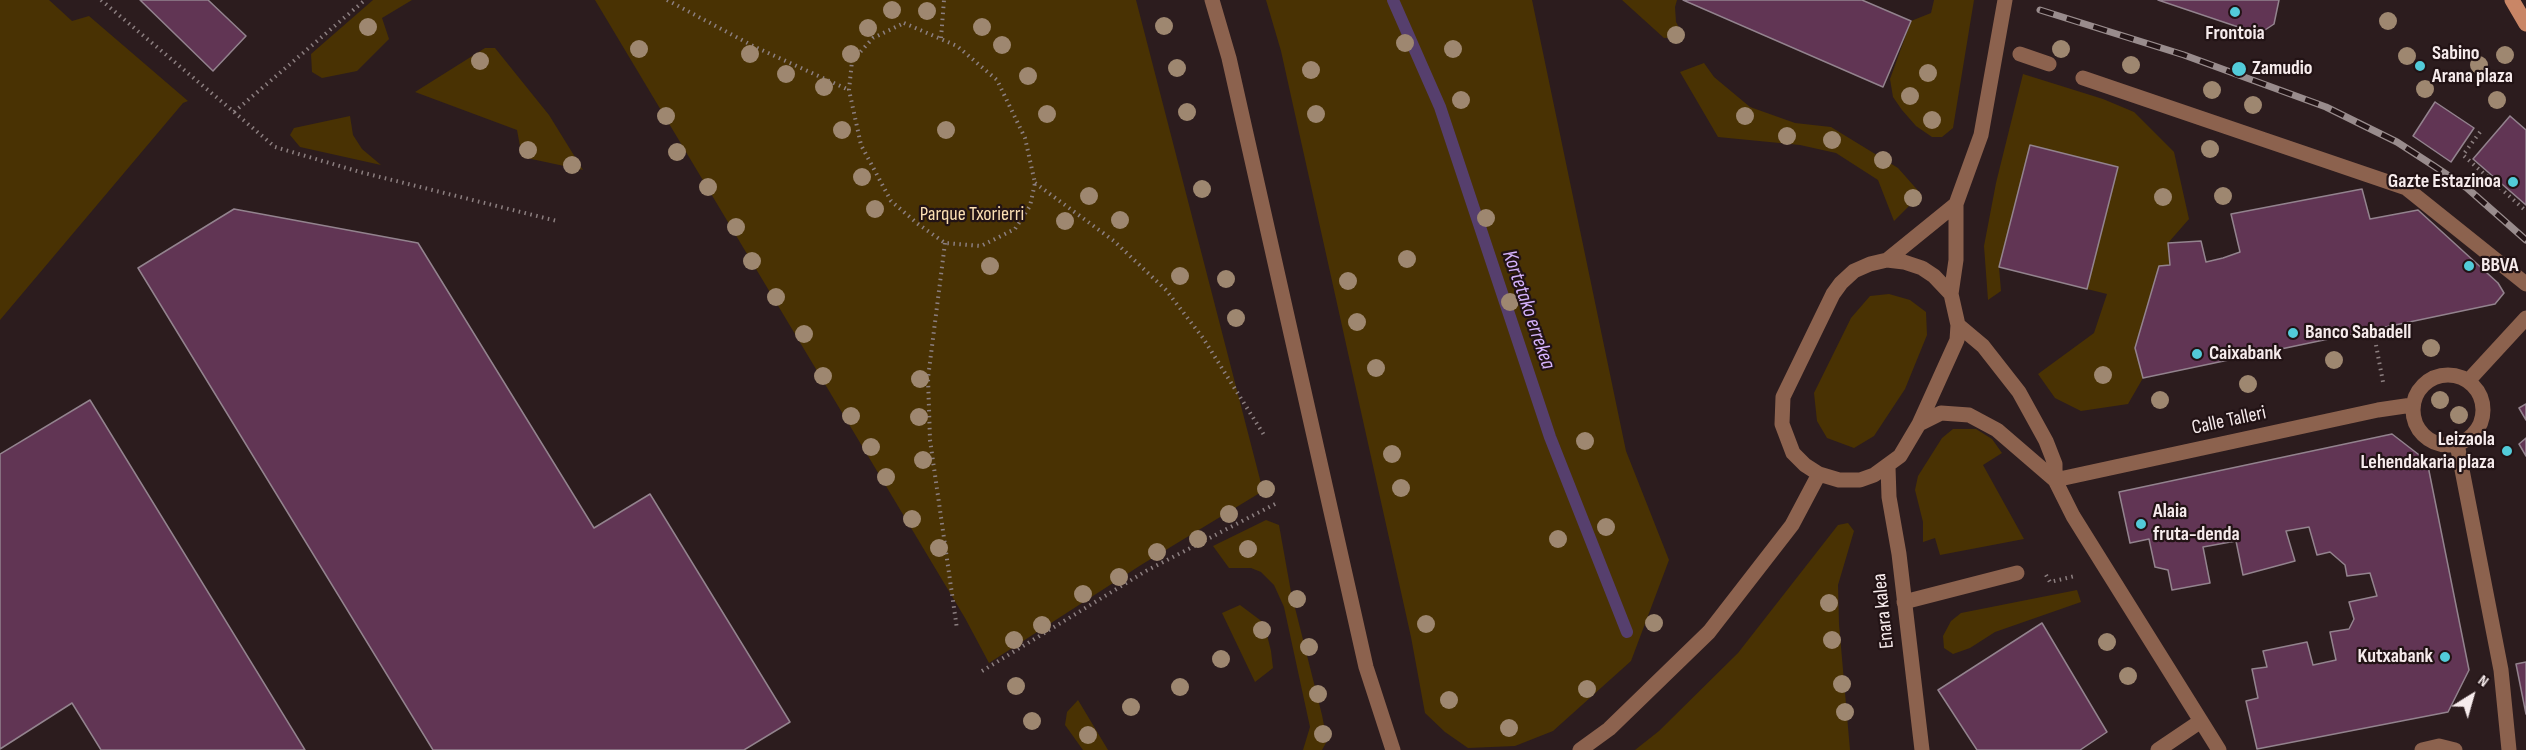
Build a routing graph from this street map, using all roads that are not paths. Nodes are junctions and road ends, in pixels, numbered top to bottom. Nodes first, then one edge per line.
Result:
1 (1212, 0) edge
2 (2005, 0) edge
3 (2512, 0) edge
4 (2526, 24) edge
5 (2020, 54) dead end
6 (2049, 64) dead end
7 (2083, 78) dead end
8 (1956, 204) junction
9 (1887, 260) junction
10 (2526, 284) edge
11 (1951, 294) junction
12 (2526, 318) edge
13 (1958, 325) junction
14 (2468, 381) junction
15 (2412, 405) junction
16 (1919, 424) junction
17 (2457, 444) junction
18 (1888, 467) junction
19 (1819, 474) junction
20 (2055, 480) junction
21 (2018, 573) dead end
22 (1904, 602) junction
23 (2201, 721) junction
24 (1393, 750) edge
25 (1580, 750) edge
26 (1922, 750) edge
27 (2158, 750) edge
28 (2219, 750) edge
29 (2422, 750) edge
30 (2455, 750) edge
31 (2509, 750) edge

1 - 24 street
2 - 8 street
3 - 4 street
5 - 6 street
7 - 10 street
8 - 9 street
8 - 11 street
9 - 11 street
9 - 19 street
11 - 13 street
12 - 14 street
13 - 16 street
13 - 20 street
14 - 15 street
14 - 17 street
15 - 17 street
15 - 20 street, Calle Talleri
16 - 18 street
16 - 20 street
17 - 31 street
18 - 19 street
18 - 22 street, Enara kalea
19 - 25 street
20 - 23 street
21 - 22 street
22 - 26 street, Enara kalea
23 - 27 street
23 - 28 street
29 - 30 street

